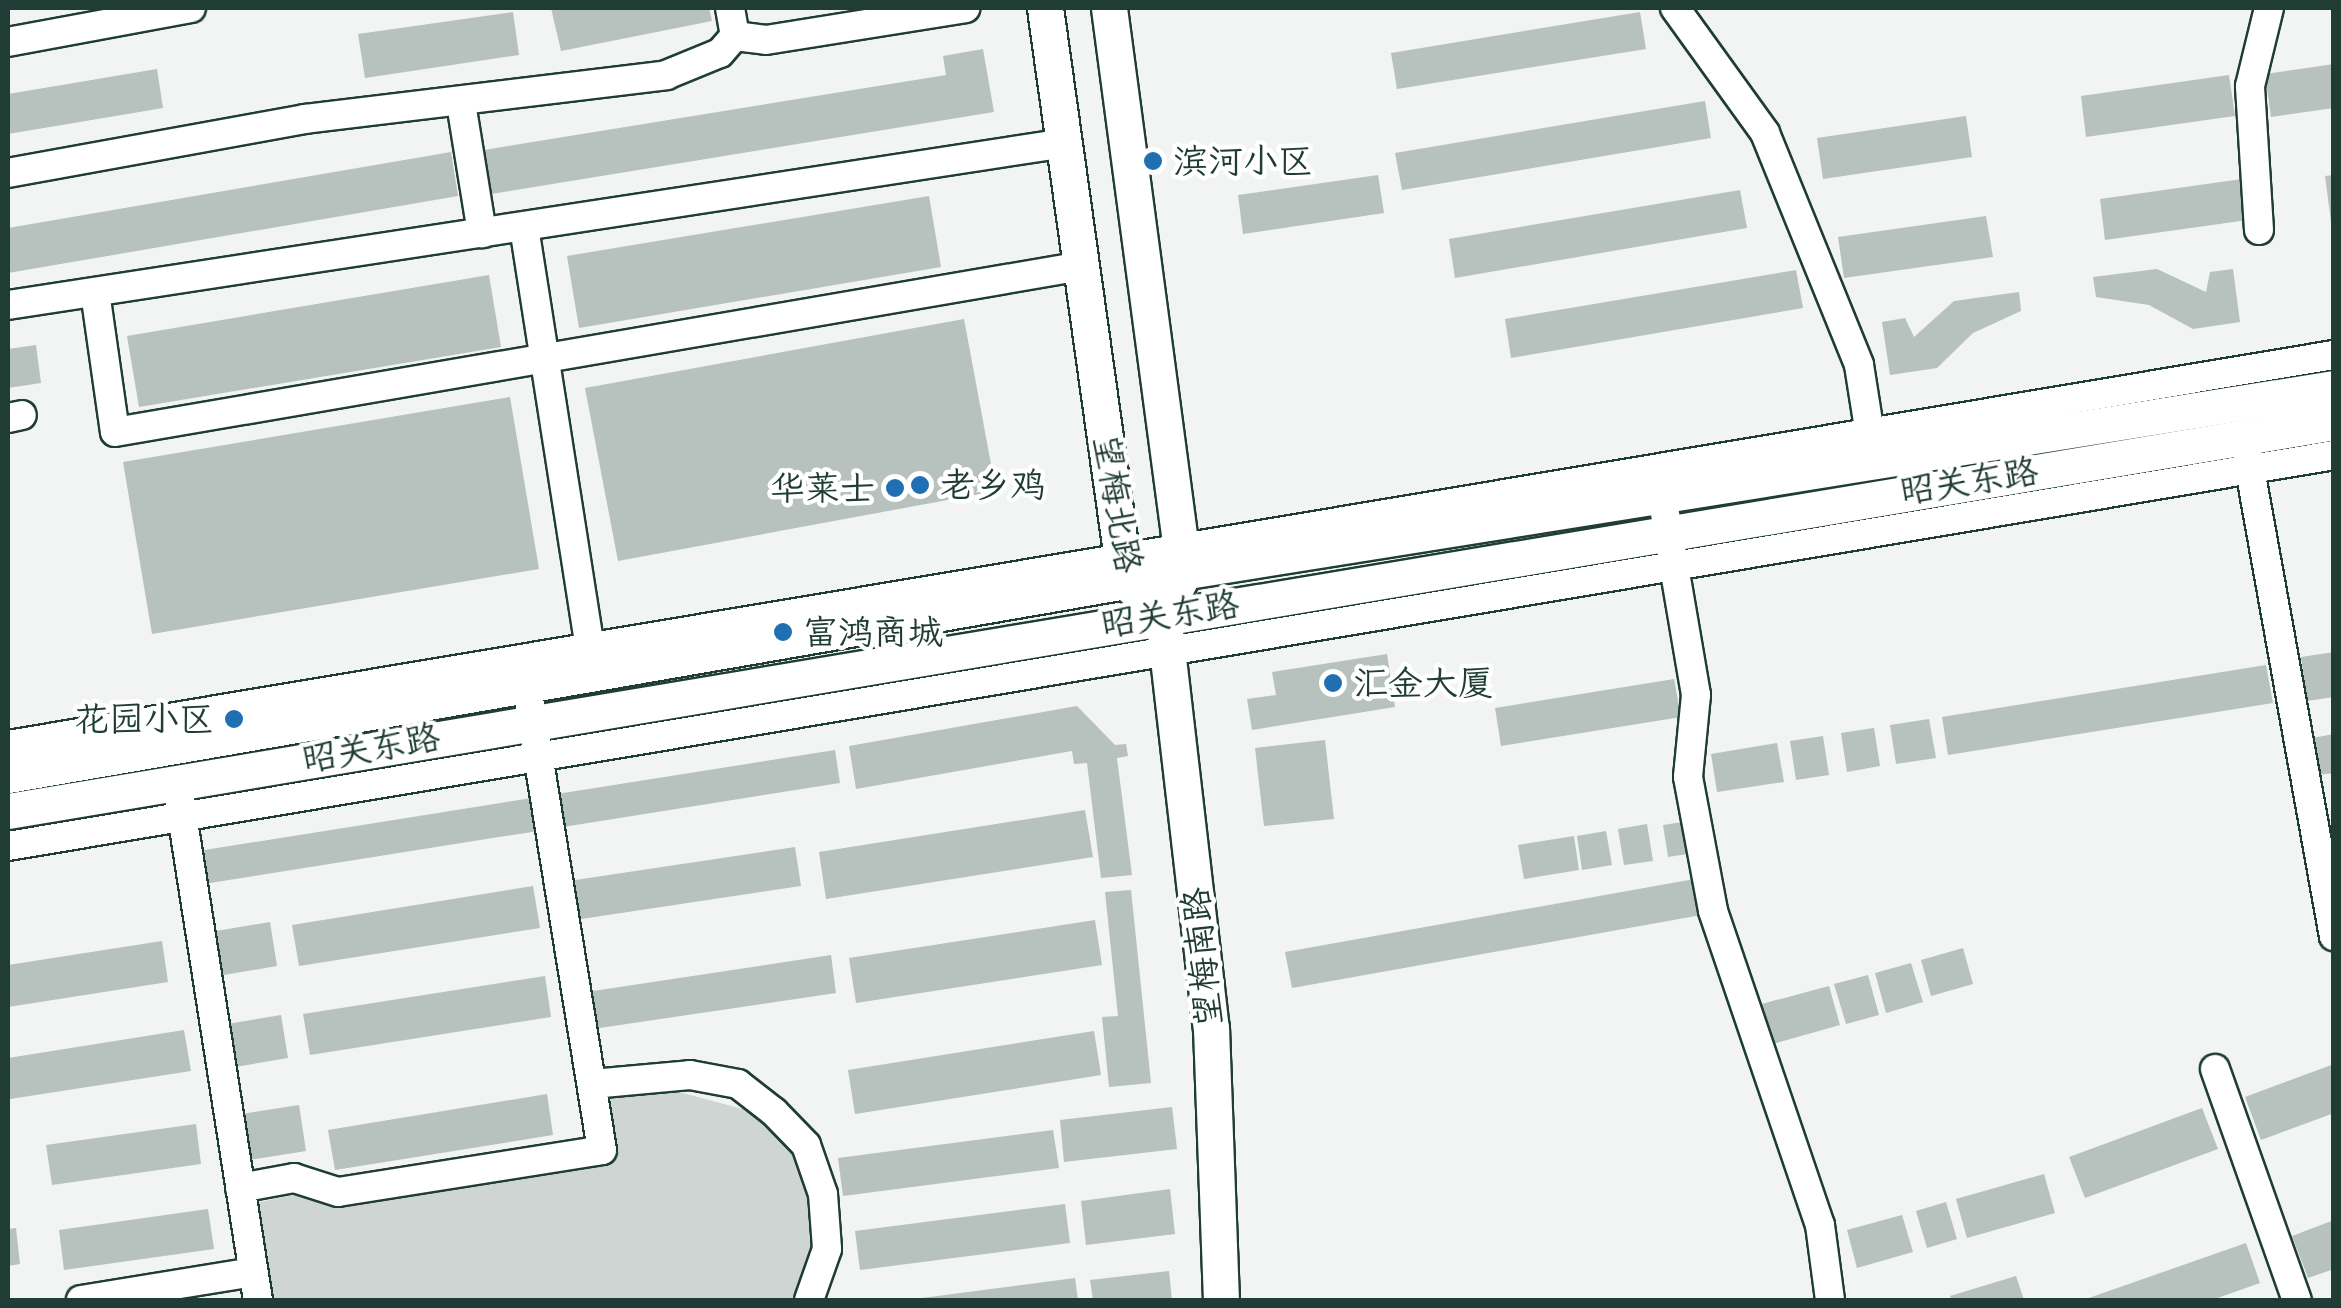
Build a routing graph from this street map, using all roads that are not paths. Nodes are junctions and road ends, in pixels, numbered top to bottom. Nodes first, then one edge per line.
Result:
1 (191, 8) edge
2 (730, 8) edge
3 (966, 8) edge
4 (1044, 8) edge
5 (1109, 8) edge
6 (1674, 8) edge
7 (2269, 8) edge
8 (735, 36) junction
9 (8, 42) edge
10 (461, 103) junction
11 (1066, 143) junction
12 (8, 173) edge
13 (524, 227) junction
14 (2259, 230) dead end
15 (482, 234) junction
16 (1082, 266) junction
17 (94, 292) junction
18 (8, 306) edge
19 (2334, 355) edge
20 (544, 358) junction
21 (2334, 388) edge
22 (2334, 422) edge
23 (2244, 436) junction
24 (1872, 447) junction
25 (2334, 456) edge
26 (1662, 496) junction
27 (1670, 548) junction
28 (1182, 559) junction
29 (1123, 568) junction
30 (840, 616) junction
31 (1164, 632) junction
32 (592, 658) junction
33 (525, 669) junction
34 (850, 684) junction
35 (169, 730) junction
36 (535, 738) junction
37 (8, 744) edge
38 (8, 775) edge
39 (177, 781) junction
40 (8, 810) edge
41 (182, 816) junction
42 (8, 846) edge
43 (2334, 936) edge
44 (2215, 1069) dead end
45 (592, 1084) junction
46 (240, 1188) junction
47 (254, 1272) junction
48 (81, 1300) edge
49 (258, 1300) edge
50 (809, 1300) edge
51 (1221, 1300) edge
52 (1830, 1300) edge
53 (2297, 1300) edge

1 - 9 street
2 - 8 street
3 - 8 street
4 - 11 main road, 望梅北路
5 - 28 main road, 望梅北路
6 - 24 street
7 - 14 street
8 - 10 street
10 - 12 street
10 - 15 street
11 - 13 street
11 - 16 main road, 望梅北路
13 - 15 street
13 - 20 street
15 - 17 street
16 - 20 street
16 - 29 main road, 望梅北路
17 - 18 street
17 - 20 street
19 - 24 street
20 - 32 street
21 - 23 main road, 昭关东路
22 - 23 main road, 昭关东路
23 - 24 main road, 昭关东路
23 - 25 street
23 - 27 main road, 昭关东路
23 - 43 street
24 - 26 main road, 昭关东路
24 - 28 street
26 - 27 street
26 - 28 main road, 昭关东路
27 - 31 main road, 昭关东路
27 - 52 street
28 - 29 main road, 昭关东路
28 - 31 main road, 望梅北路
29 - 30 main road, 昭关东路
29 - 31 main road, 望梅北路
30 - 32 main road, 昭关东路
30 - 34 street
31 - 34 main road, 昭关东路
31 - 51 main road, 望梅南路
32 - 33 main road, 昭关东路
33 - 35 main road, 昭关东路
33 - 36 street
34 - 36 main road, 昭关东路
35 - 37 street
35 - 38 main road, 昭关东路
35 - 39 street
36 - 39 main road, 昭关东路
36 - 41 street
36 - 45 street
39 - 40 main road, 昭关东路
39 - 41 street
41 - 42 street
41 - 46 street
44 - 53 street
45 - 46 street
45 - 50 street
46 - 47 street
47 - 48 street
47 - 49 street

